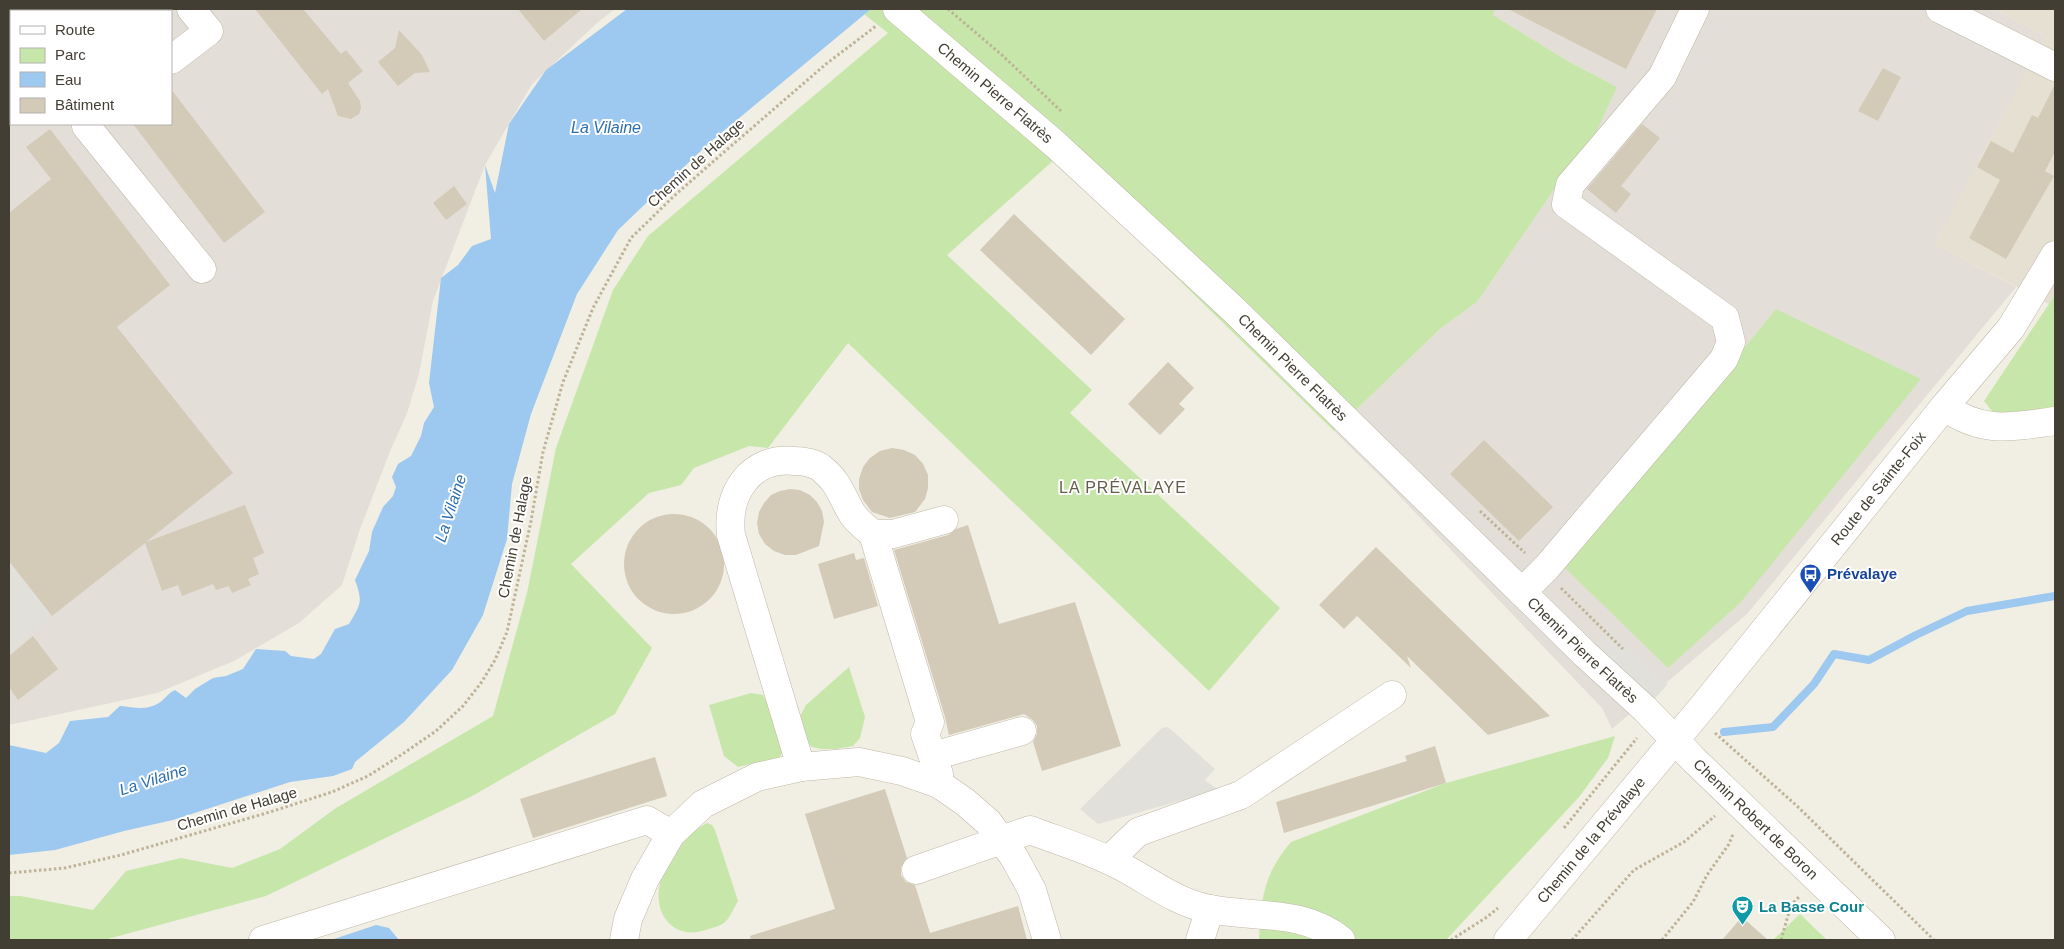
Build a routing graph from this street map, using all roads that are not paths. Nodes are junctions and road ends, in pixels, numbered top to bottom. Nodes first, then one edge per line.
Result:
1 (191, 9) edge
2 (897, 9) edge
3 (1696, 9) edge
4 (1940, 9) edge
5 (172, 59) edge
6 (2055, 67) edge
7 (88, 125) edge
8 (2055, 255) edge
9 (202, 270) dead end
10 (1944, 406) junction
11 (2055, 422) edge
12 (944, 520) dead end
13 (872, 534) junction
14 (1522, 592) junction
15 (1392, 695) dead end
16 (1022, 731) dead end
17 (1675, 740) junction
18 (933, 756) junction
19 (801, 767) junction
20 (939, 784) junction
21 (672, 834) junction
22 (1001, 841) junction
23 (1109, 860) junction
24 (916, 870) dead end
25 (1210, 910) junction
26 (263, 940) edge
27 (624, 940) edge
28 (1047, 940) edge
29 (1200, 940) edge
30 (1340, 940) edge
31 (1508, 940) edge
32 (1881, 940) edge

1 - 5 street
2 - 14 street, Chemin Pierre Flatrès
3 - 14 street
4 - 6 street
7 - 9 street
8 - 10 street, Route de Sainte-Foix
10 - 11 street
10 - 17 street, Route de Sainte-Foix
12 - 13 street
13 - 18 street
13 - 19 street
14 - 17 street, Chemin Pierre Flatrès
15 - 23 street
16 - 18 street
17 - 31 street, Chemin de la Prévalaye
17 - 32 street, Chemin Robert de Boron
18 - 20 street
19 - 20 street
19 - 21 street
20 - 22 street
21 - 26 street
21 - 27 street
22 - 23 street
22 - 24 street
22 - 28 street
23 - 25 street
25 - 29 street
25 - 30 street

